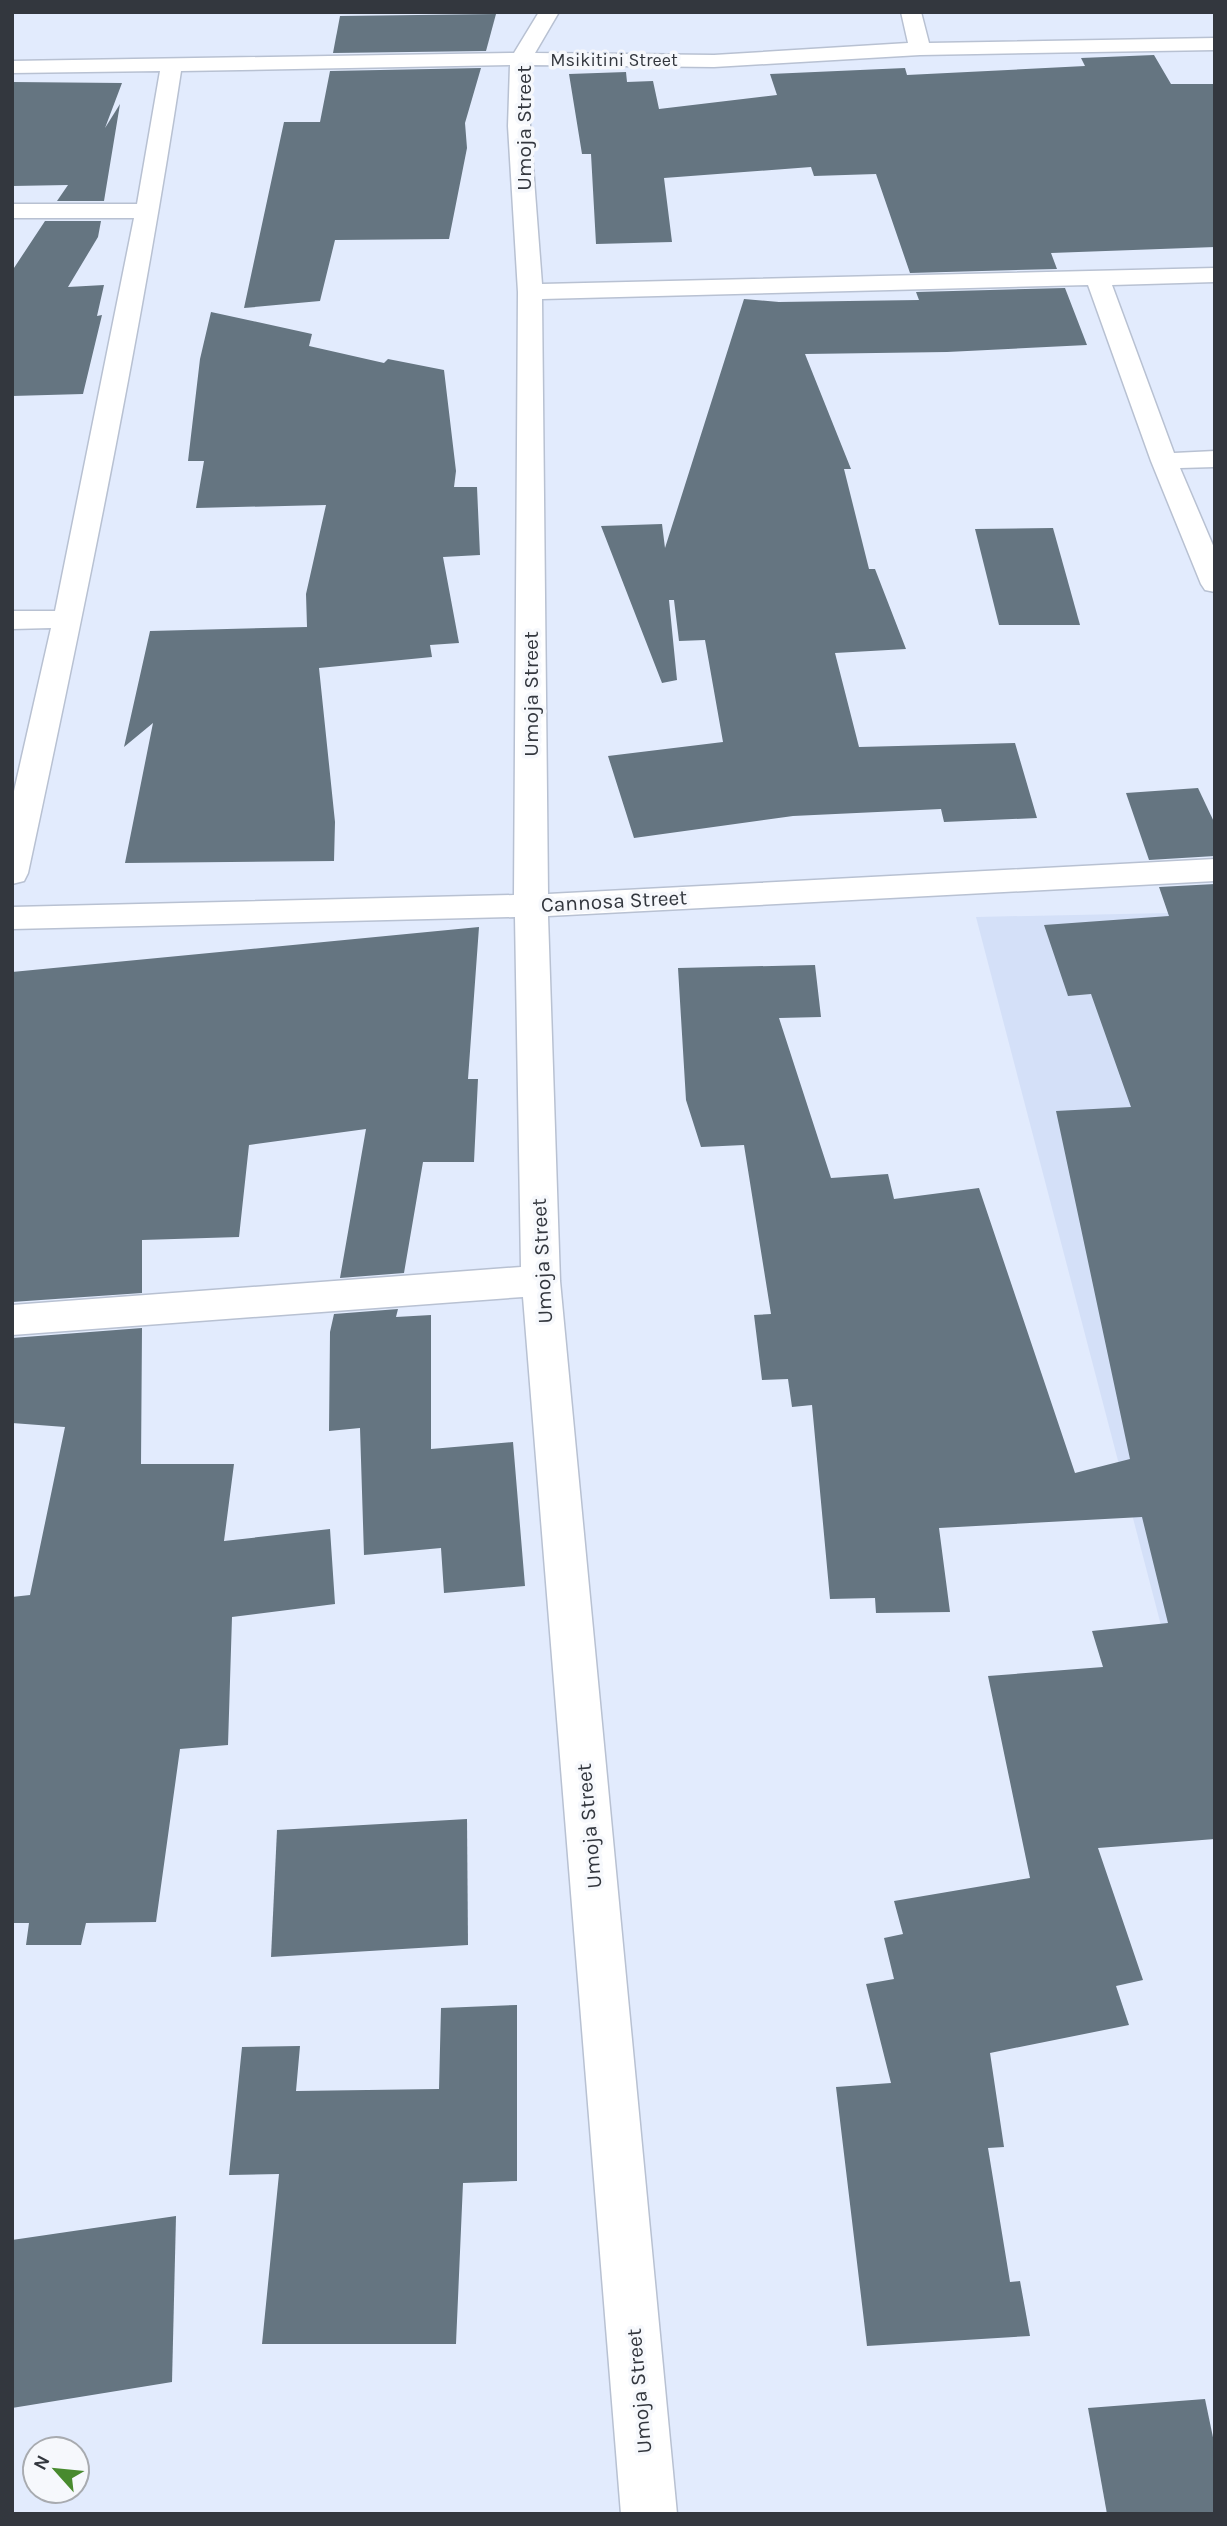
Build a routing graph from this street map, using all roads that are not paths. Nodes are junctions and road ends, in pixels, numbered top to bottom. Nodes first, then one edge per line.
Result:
1 (549, 12) edge
2 (911, 12) edge
3 (1215, 44) edge
4 (920, 50) junction
5 (521, 59) junction
6 (171, 66) junction
7 (12, 67) edge
8 (12, 211) edge
9 (149, 211) junction
10 (1215, 275) edge
11 (1098, 279) junction
12 (530, 292) junction
13 (1215, 459) edge
14 (1164, 460) junction
15 (1215, 584) edge
16 (68, 618) junction
17 (12, 620) edge
18 (1215, 870) edge
19 (12, 873) edge
20 (531, 906) junction
21 (12, 918) edge
22 (541, 1281) junction
23 (12, 1321) edge
24 (649, 2514) edge

1 - 5 street, Umoja Street
2 - 4 street
3 - 4 street, Msikitini Street
4 - 5 street, Msikitini Street
5 - 6 street, Msikitini Street
5 - 12 street, Umoja Street
6 - 7 street, Msikitini Street
6 - 9 street
8 - 9 street
9 - 16 street
10 - 11 street
11 - 12 street
11 - 14 street
12 - 20 street, Umoja Street
13 - 14 street
14 - 15 street
16 - 17 street
16 - 19 street
18 - 20 street, Cannosa Street
20 - 21 street, Cannosa Street
20 - 22 street, Umoja Street
22 - 23 street
22 - 24 street, Umoja Street

